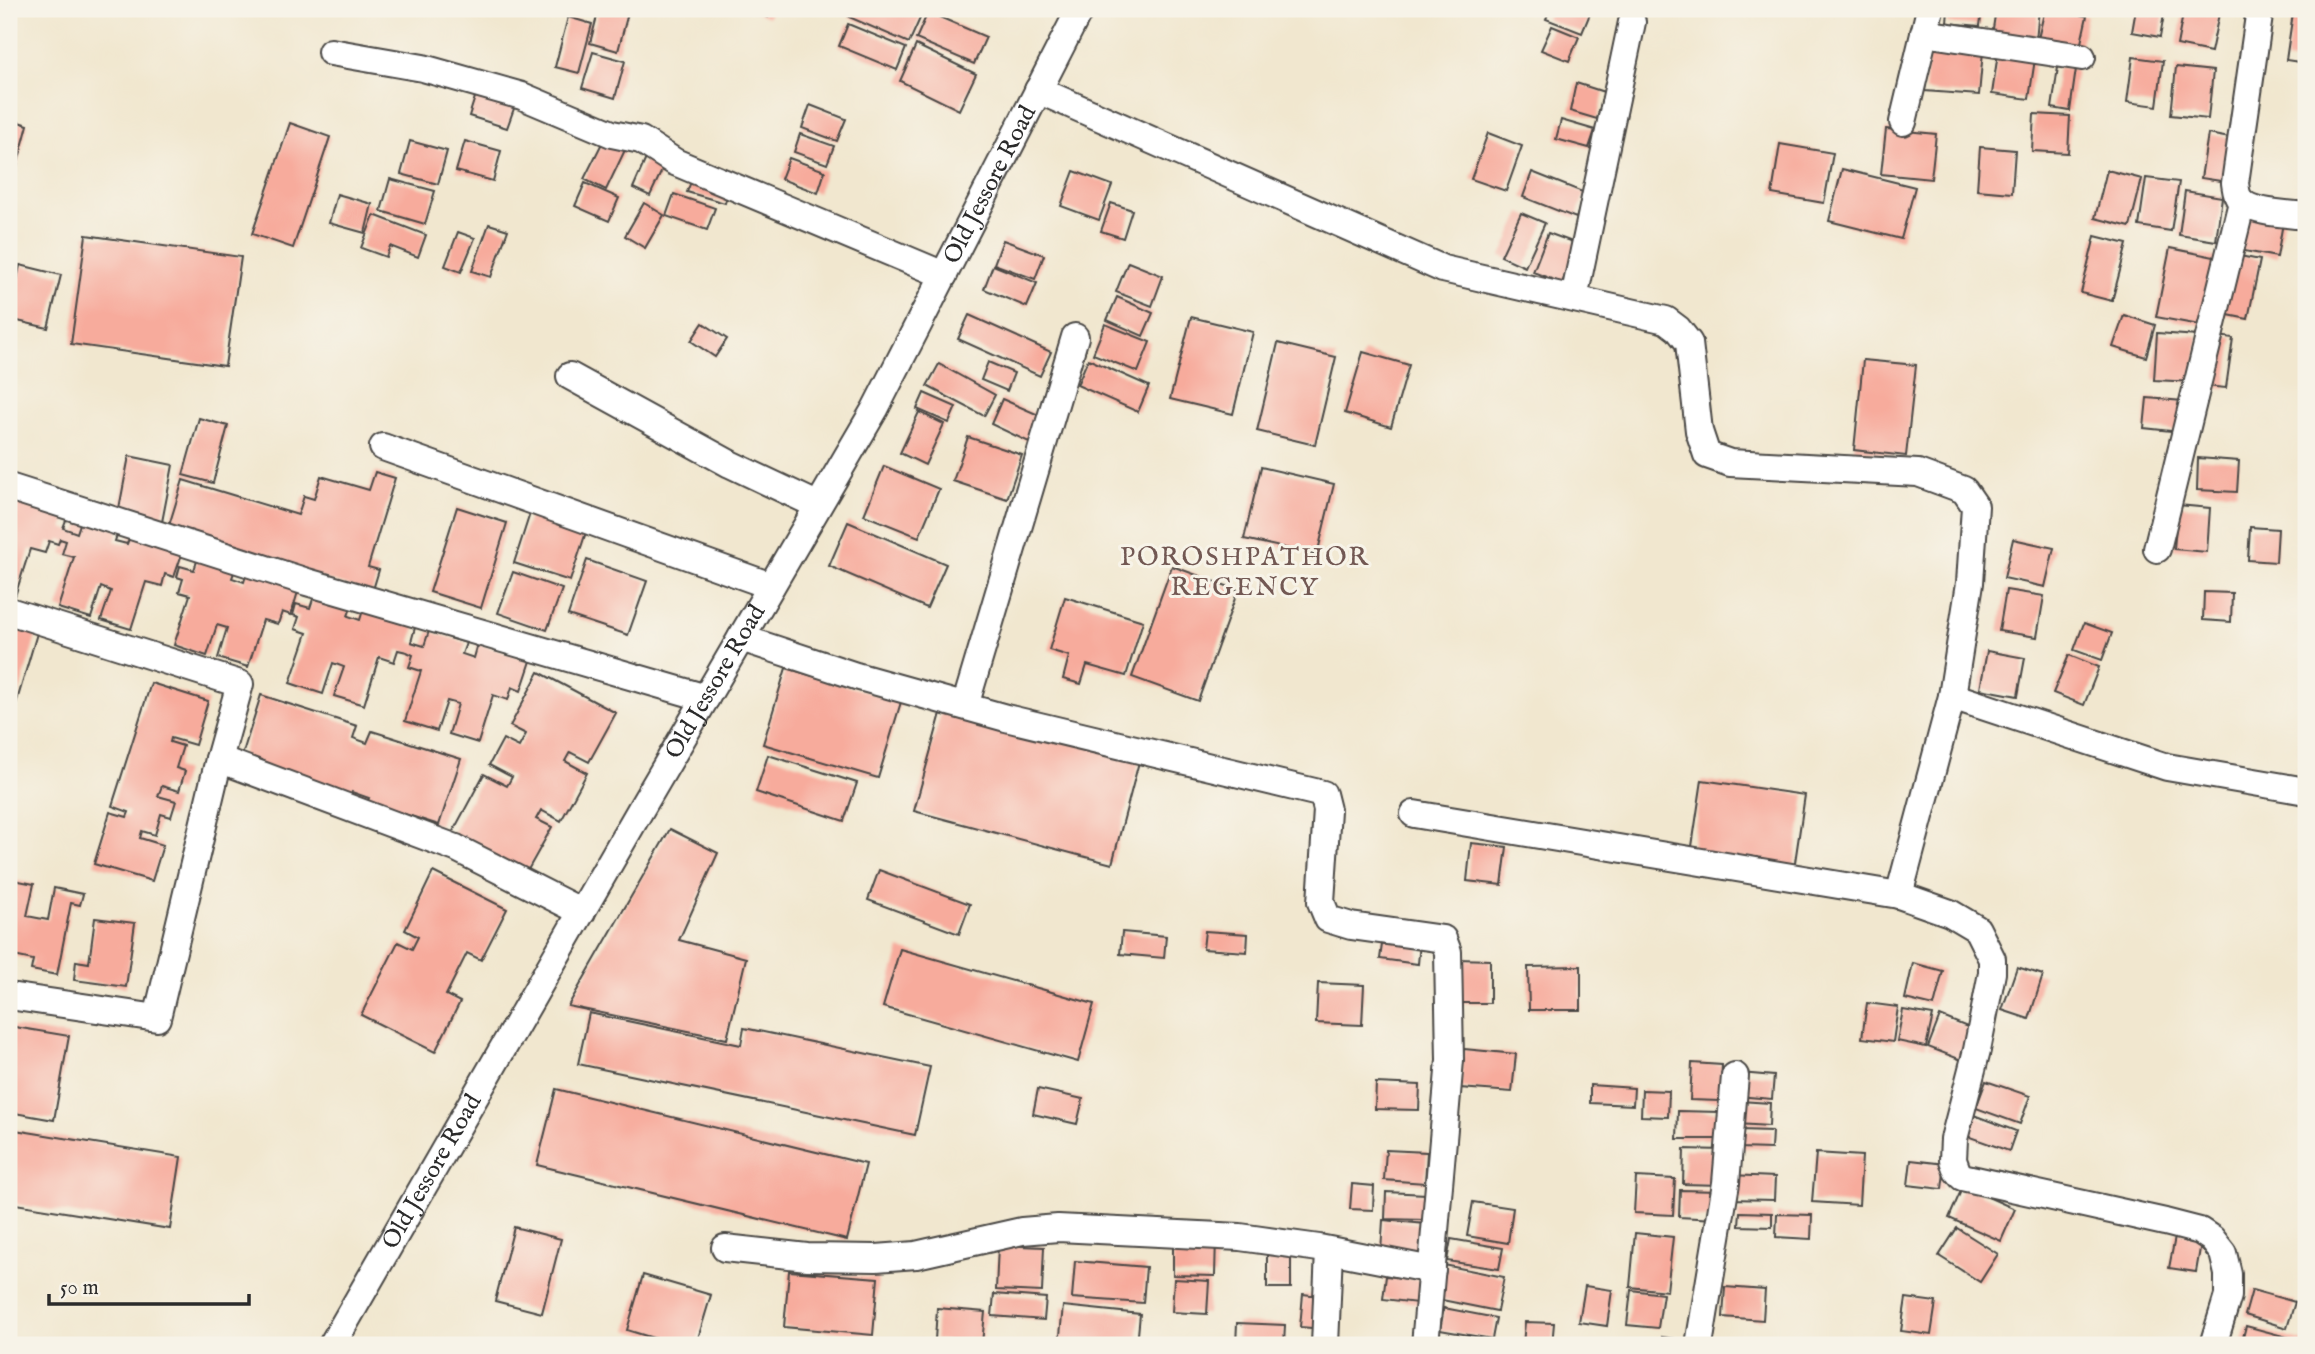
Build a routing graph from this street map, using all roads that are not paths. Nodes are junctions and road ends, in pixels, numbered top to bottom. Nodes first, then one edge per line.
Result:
1 (1080, 9) edge
2 (2260, 9) edge
3 (1927, 21) edge
4 (1632, 22) dead end
5 (331, 52) dead end
6 (2082, 57) dead end
7 (1038, 90) junction
8 (1903, 122) dead end
9 (2242, 202) junction
10 (2306, 216) edge
11 (944, 275) junction
12 (1574, 298) junction
13 (1075, 337) dead end
14 (570, 376) dead end
15 (383, 447) dead end
16 (9, 487) edge
17 (817, 505) junction
18 (2157, 550) dead end
19 (771, 586) junction
20 (9, 611) edge
21 (741, 638) junction
22 (1952, 696) junction
23 (706, 698) junction
24 (965, 706) junction
25 (219, 759) junction
26 (2306, 791) edge
27 (1414, 814) dead end
28 (1899, 895) junction
29 (582, 912) junction
30 (9, 996) edge
31 (1735, 1076) dead end
32 (724, 1248) dead end
33 (1329, 1251) junction
34 (1432, 1270) junction
35 (332, 1345) edge
36 (1325, 1345) edge
37 (1425, 1345) edge
38 (1699, 1345) edge
39 (2213, 1345) edge

1 - 7 street, Old Jessore Road
2 - 9 street
3 - 6 street
3 - 8 street
4 - 12 street
5 - 11 street
7 - 11 street, Old Jessore Road
7 - 12 street
9 - 10 street
9 - 18 street
11 - 17 street, Old Jessore Road
12 - 22 street
13 - 24 street
14 - 17 street
15 - 19 street
16 - 23 street
17 - 19 street, Old Jessore Road
19 - 21 street, Old Jessore Road
20 - 25 street
21 - 23 street, Old Jessore Road
21 - 24 street
22 - 26 street
22 - 28 street
23 - 29 street, Old Jessore Road
24 - 34 street
25 - 29 street
25 - 30 street
27 - 28 street
28 - 39 street
29 - 35 street, Old Jessore Road
31 - 38 street
32 - 33 street
33 - 34 street
33 - 36 street
34 - 37 street

